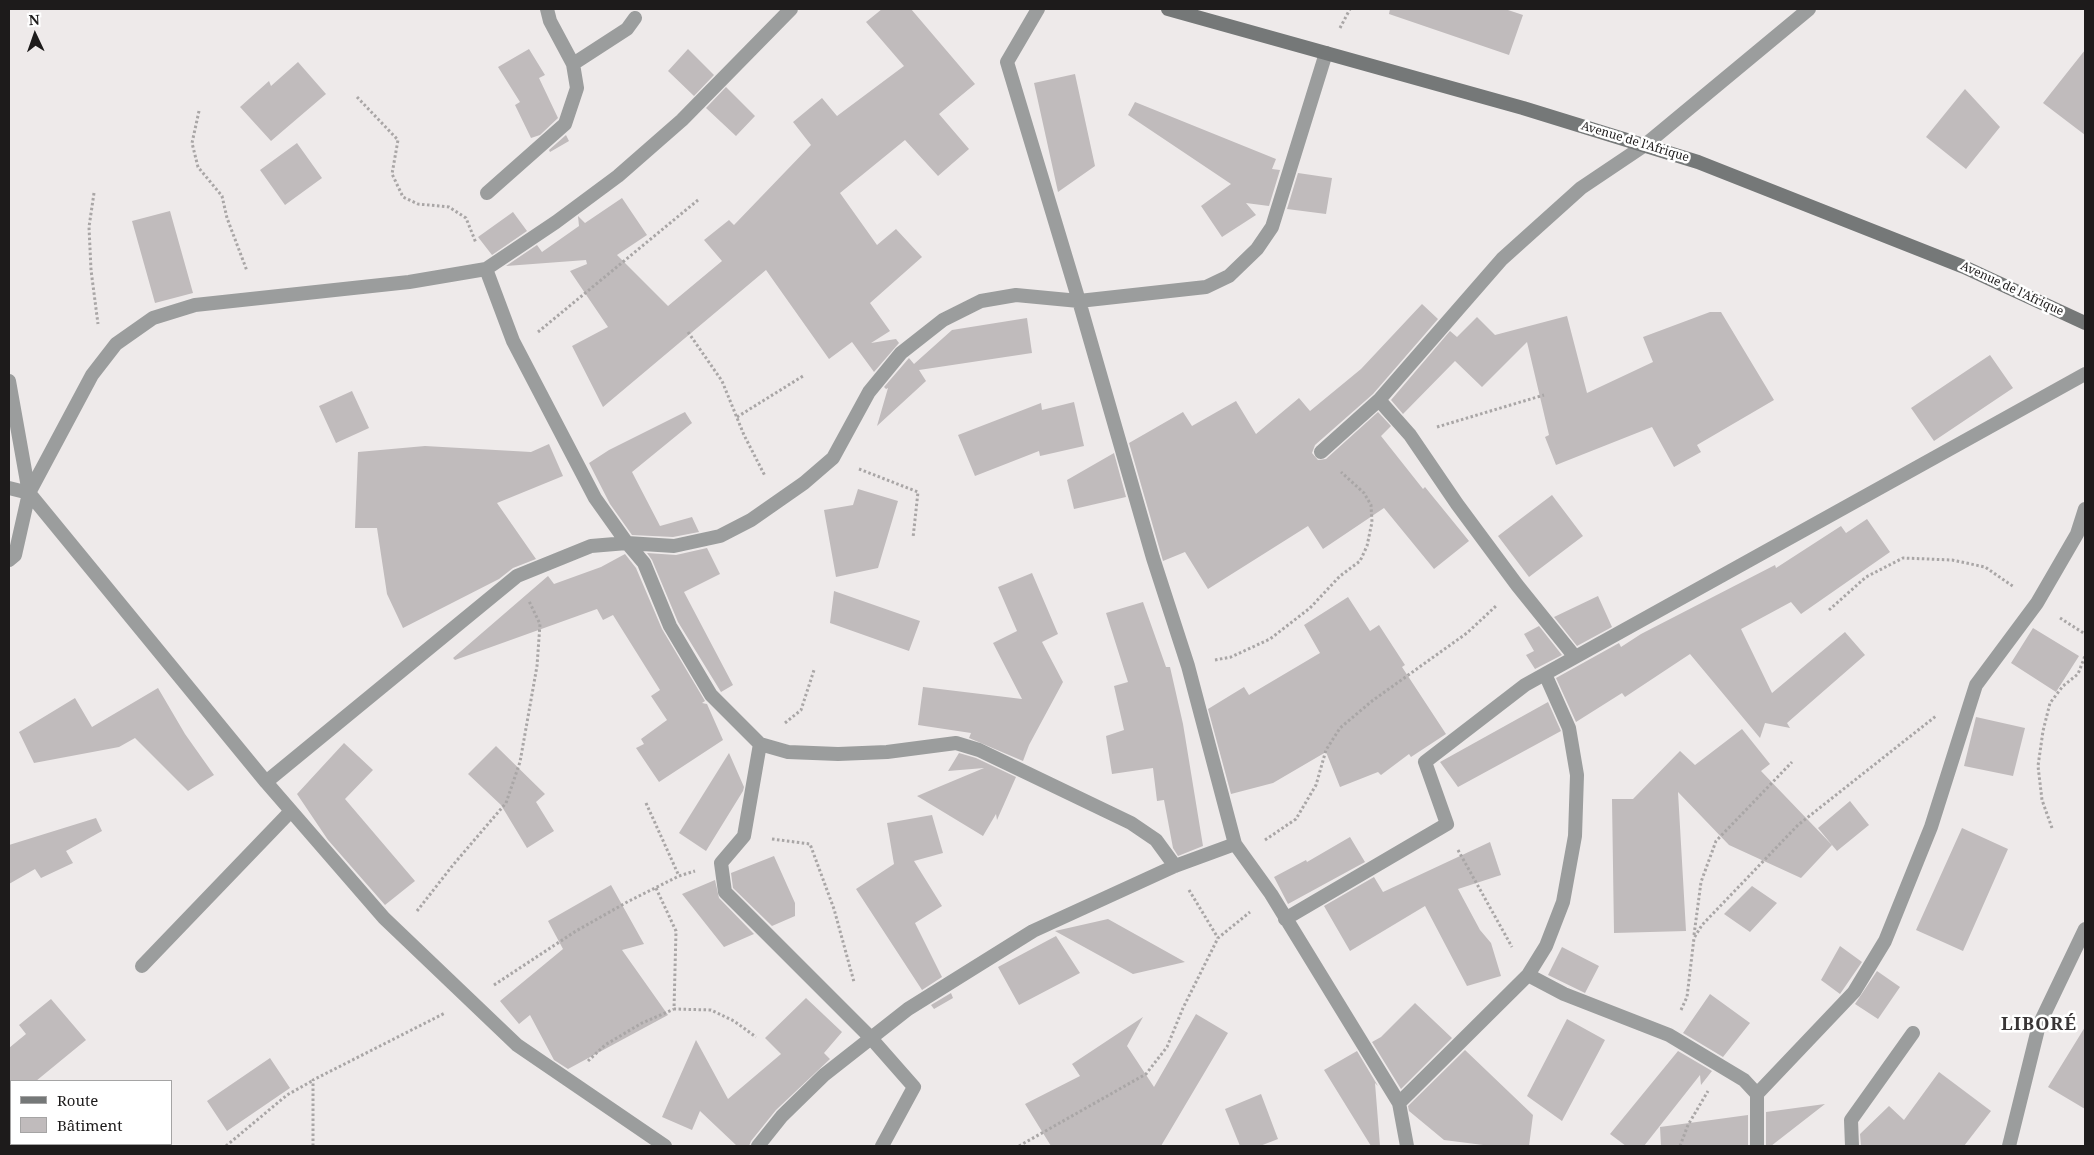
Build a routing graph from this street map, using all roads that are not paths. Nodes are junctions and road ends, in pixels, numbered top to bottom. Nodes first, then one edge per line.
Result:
1 (547, 9) edge
2 (791, 9) edge
3 (1038, 9) edge
4 (1168, 9) edge
5 (1809, 9) edge
6 (635, 18) dead end
7 (1326, 53) junction
8 (573, 64) junction
9 (1645, 145) junction
10 (487, 193) dead end
11 (486, 269) junction
12 (1079, 301) junction
13 (2085, 323) edge
14 (2085, 374) edge
15 (9, 381) edge
16 (1379, 400) junction
17 (1321, 452) road end
18 (9, 488) edge
19 (30, 493) junction
20 (2085, 509) edge
21 (627, 543) junction
22 (9, 560) edge
23 (1575, 657) junction
24 (1545, 674) junction
25 (760, 744) junction
26 (266, 782) junction
27 (291, 811) junction
28 (1239, 849) junction
29 (1175, 866) junction
30 (1285, 919) junction
31 (2085, 929) edge
32 (142, 966) dead end
33 (1528, 975) junction
34 (1913, 1033) dead end
35 (870, 1037) junction
36 (1757, 1094) junction
37 (1399, 1103) junction
38 (665, 1146) edge
39 (758, 1146) edge
40 (882, 1146) edge
41 (1407, 1146) edge
42 (1757, 1146) edge
43 (1852, 1146) edge
44 (2009, 1146) edge

1 - 8 street
2 - 11 street
3 - 12 street
4 - 7 main road, Avenue de l'Afrique
5 - 9 street
6 - 8 street
7 - 9 main road, Avenue de l'Afrique
7 - 12 street
8 - 10 street
9 - 13 main road, Avenue de l'Afrique
9 - 16 street
11 - 19 street
11 - 21 street
12 - 21 street
12 - 28 street
14 - 23 street
15 - 19 street
16 - 17 street
16 - 23 street
18 - 19 street
19 - 22 street
19 - 26 street
20 - 36 street
21 - 25 street
21 - 26 street
23 - 24 street
24 - 30 street
24 - 33 street
25 - 29 street
25 - 35 street
26 - 27 street
27 - 32 street
27 - 38 street
28 - 29 street
28 - 30 street
29 - 35 street
30 - 37 street
31 - 44 street
33 - 36 street
33 - 37 street
34 - 43 street
35 - 39 street
35 - 40 street
36 - 42 street
37 - 41 street

